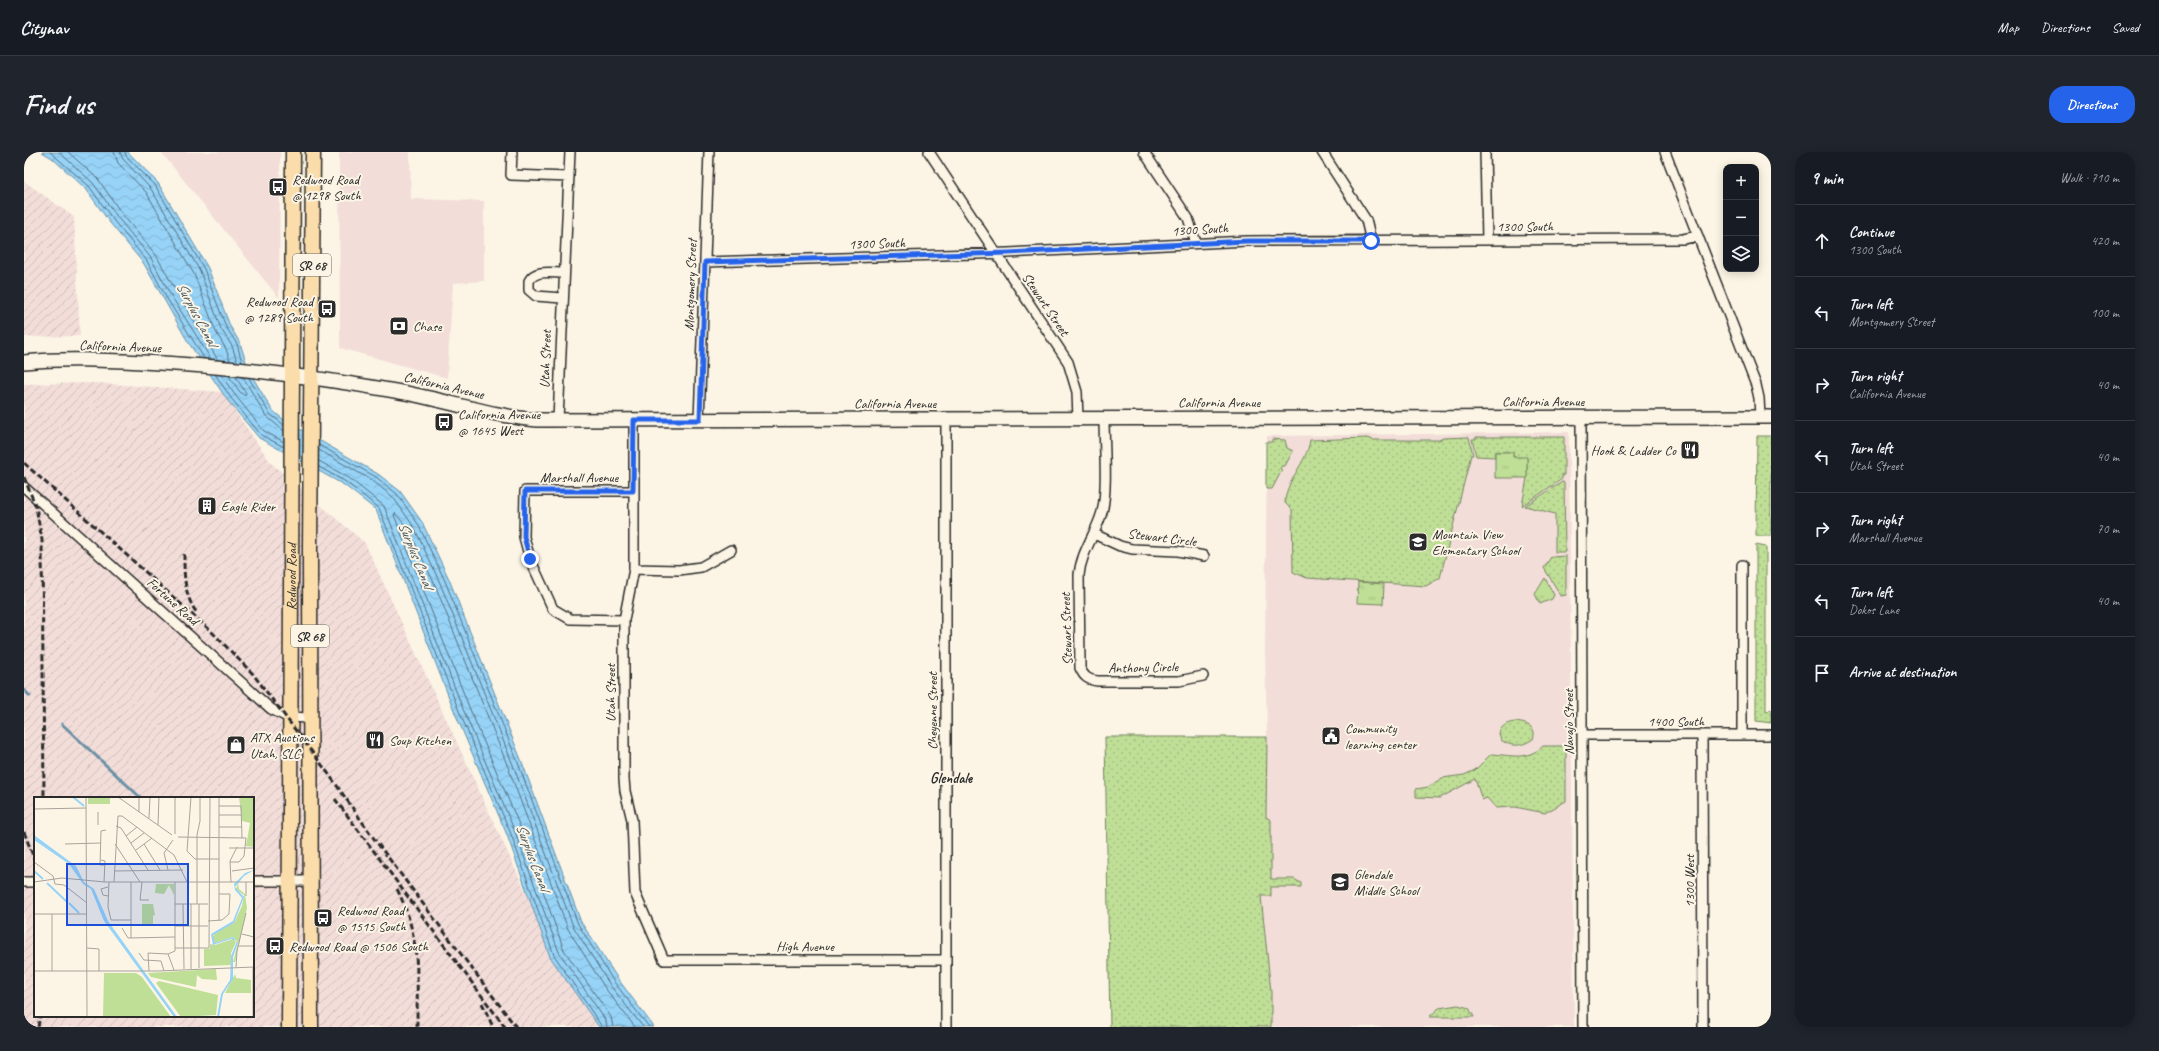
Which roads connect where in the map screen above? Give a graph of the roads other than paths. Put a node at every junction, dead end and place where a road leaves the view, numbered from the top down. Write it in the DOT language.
graph roads {
  1 [pos="293,152"];
  2 [pos="313,152"];
  3 [pos="512,152"];
  4 [pos="570,152"];
  5 [pos="709,152"];
  6 [pos="929,152"];
  7 [pos="1144,152"];
  8 [pos="1322,152"];
  9 [pos="1485,152"];
  10 [pos="1665,152"];
  11 [pos="569,177"];
  12 [pos="1698,236"];
  13 [pos="1487,240"];
  14 [pos="1371,241"];
  15 [pos="1196,243"];
  16 [pos="995,253"];
  17 [pos="705,262"];
  18 [pos="563,273"];
  19 [pos="562,298"];
  20 [pos="24,362"];
  21 [pos="292,374"];
  22 [pos="312,377"];
  23 [pos="1581,417"];
  24 [pos="1765,417"];
  25 [pos="946,419"];
  26 [pos="1078,419"];
  27 [pos="1104,419"];
  28 [pos="558,420"];
  29 [pos="634,420"];
  30 [pos="700,420"];
  31 [pos="24,487"];
  32 [pos="633,491"];
  33 [pos="1094,534"];
  34 [pos="731,550"];
  35 [pos="1204,556"];
  36 [pos="1742,565"];
  37 [pos="634,569"];
  38 [pos="624,620"];
  39 [pos="1084,676"];
  40 [pos="1203,676"];
  41 [pos="291,718"];
  42 [pos="310,718"];
  43 [pos="1582,735"];
  44 [pos="1702,735"];
  45 [pos="1742,735"];
  46 [pos="1771,735"];
  47 [pos="254,881"];
  48 [pos="289,881"];
  49 [pos="310,881"];
  50 [pos="664,960"];
  51 [pos="946,960"];
  52 [pos="289,1027"];
  53 [pos="310,1027"];
  54 [pos="946,1027"];
  55 [pos="1583,1027"];
  56 [pos="1703,1027"];
  1 -- 21 [label="main road, Redwood Road / SR 68"];
  2 -- 22 [label="main road, Redwood Road / SR 68"];
  3 -- 11 [label="street"];
  4 -- 11 [label="street, Utah Street"];
  5 -- 17 [label="street, Montgomery Street"];
  6 -- 16 [label="street, Stewart Street"];
  7 -- 15 [label="street"];
  8 -- 14 [label="street"];
  9 -- 13 [label="street"];
  10 -- 12 [label="street"];
  11 -- 18 [label="street, Utah Street"];
  12 -- 13 [label="street, 1300 South"];
  12 -- 24 [label="street"];
  13 -- 14 [label="street, 1300 South"];
  14 -- 15 [label="street, 1300 South"];
  15 -- 16 [label="street, 1300 South"];
  16 -- 17 [label="street, 1300 South"];
  16 -- 26 [label="street, Stewart Street"];
  17 -- 30 [label="street, Montgomery Street"];
  18 -- 19 [label="street, Utah Street"];
  18 -- 19 [label="street"];
  19 -- 28 [label="street, Utah Street"];
  20 -- 21 [label="main road, California Avenue"];
  21 -- 22 [label="main road, California Avenue"];
  21 -- 41 [label="main road, Redwood Road / SR 68"];
  22 -- 28 [label="main road, California Avenue"];
  22 -- 42 [label="main road, Redwood Road / SR 68"];
  23 -- 24 [label="main road, California Avenue"];
  23 -- 27 [label="main road, California Avenue"];
  23 -- 43 [label="street, Navajo Street"];
  25 -- 26 [label="main road, California Avenue"];
  25 -- 30 [label="main road, California Avenue"];
  25 -- 51 [label="street, Cheyenne Street"];
  26 -- 27 [label="main road, California Avenue"];
  27 -- 33 [label="street, Stewart Street"];
  28 -- 29 [label="main road, California Avenue"];
  29 -- 30 [label="main road, California Avenue"];
  29 -- 32 [label="street, Utah Street"];
  31 -- 41 [label="street, Fortune Road"];
  32 -- 37 [label="street, Utah Street"];
  32 -- 38 [label="street, Marshall Avenue"];
  33 -- 35 [label="street, Stewart Circle"];
  33 -- 39 [label="street, Stewart Street"];
  34 -- 37 [label="street"];
  36 -- 45 [label="street"];
  37 -- 38 [label="street, Utah Street"];
  38 -- 50 [label="street, Utah Street"];
  39 -- 40 [label="street, Anthony Circle"];
  41 -- 42 [label="street, Fortune Road"];
  41 -- 48 [label="main road, Redwood Road / SR 68"];
  42 -- 49 [label="main road, Redwood Road / SR 68"];
  43 -- 44 [label="street, 1400 South"];
  43 -- 55 [label="street, Navajo Street"];
  44 -- 45 [label="street, 1400 South"];
  44 -- 56 [label="street, 1300 West"];
  45 -- 46 [label="street, 1400 South"];
  47 -- 48 [label="street"];
  48 -- 49 [label="street"];
  48 -- 52 [label="main road, Redwood Road / SR 68"];
  49 -- 53 [label="main road, Redwood Road / SR 68"];
  50 -- 51 [label="street, High Avenue"];
  51 -- 54 [label="street, Cheyenne Street"];
}
